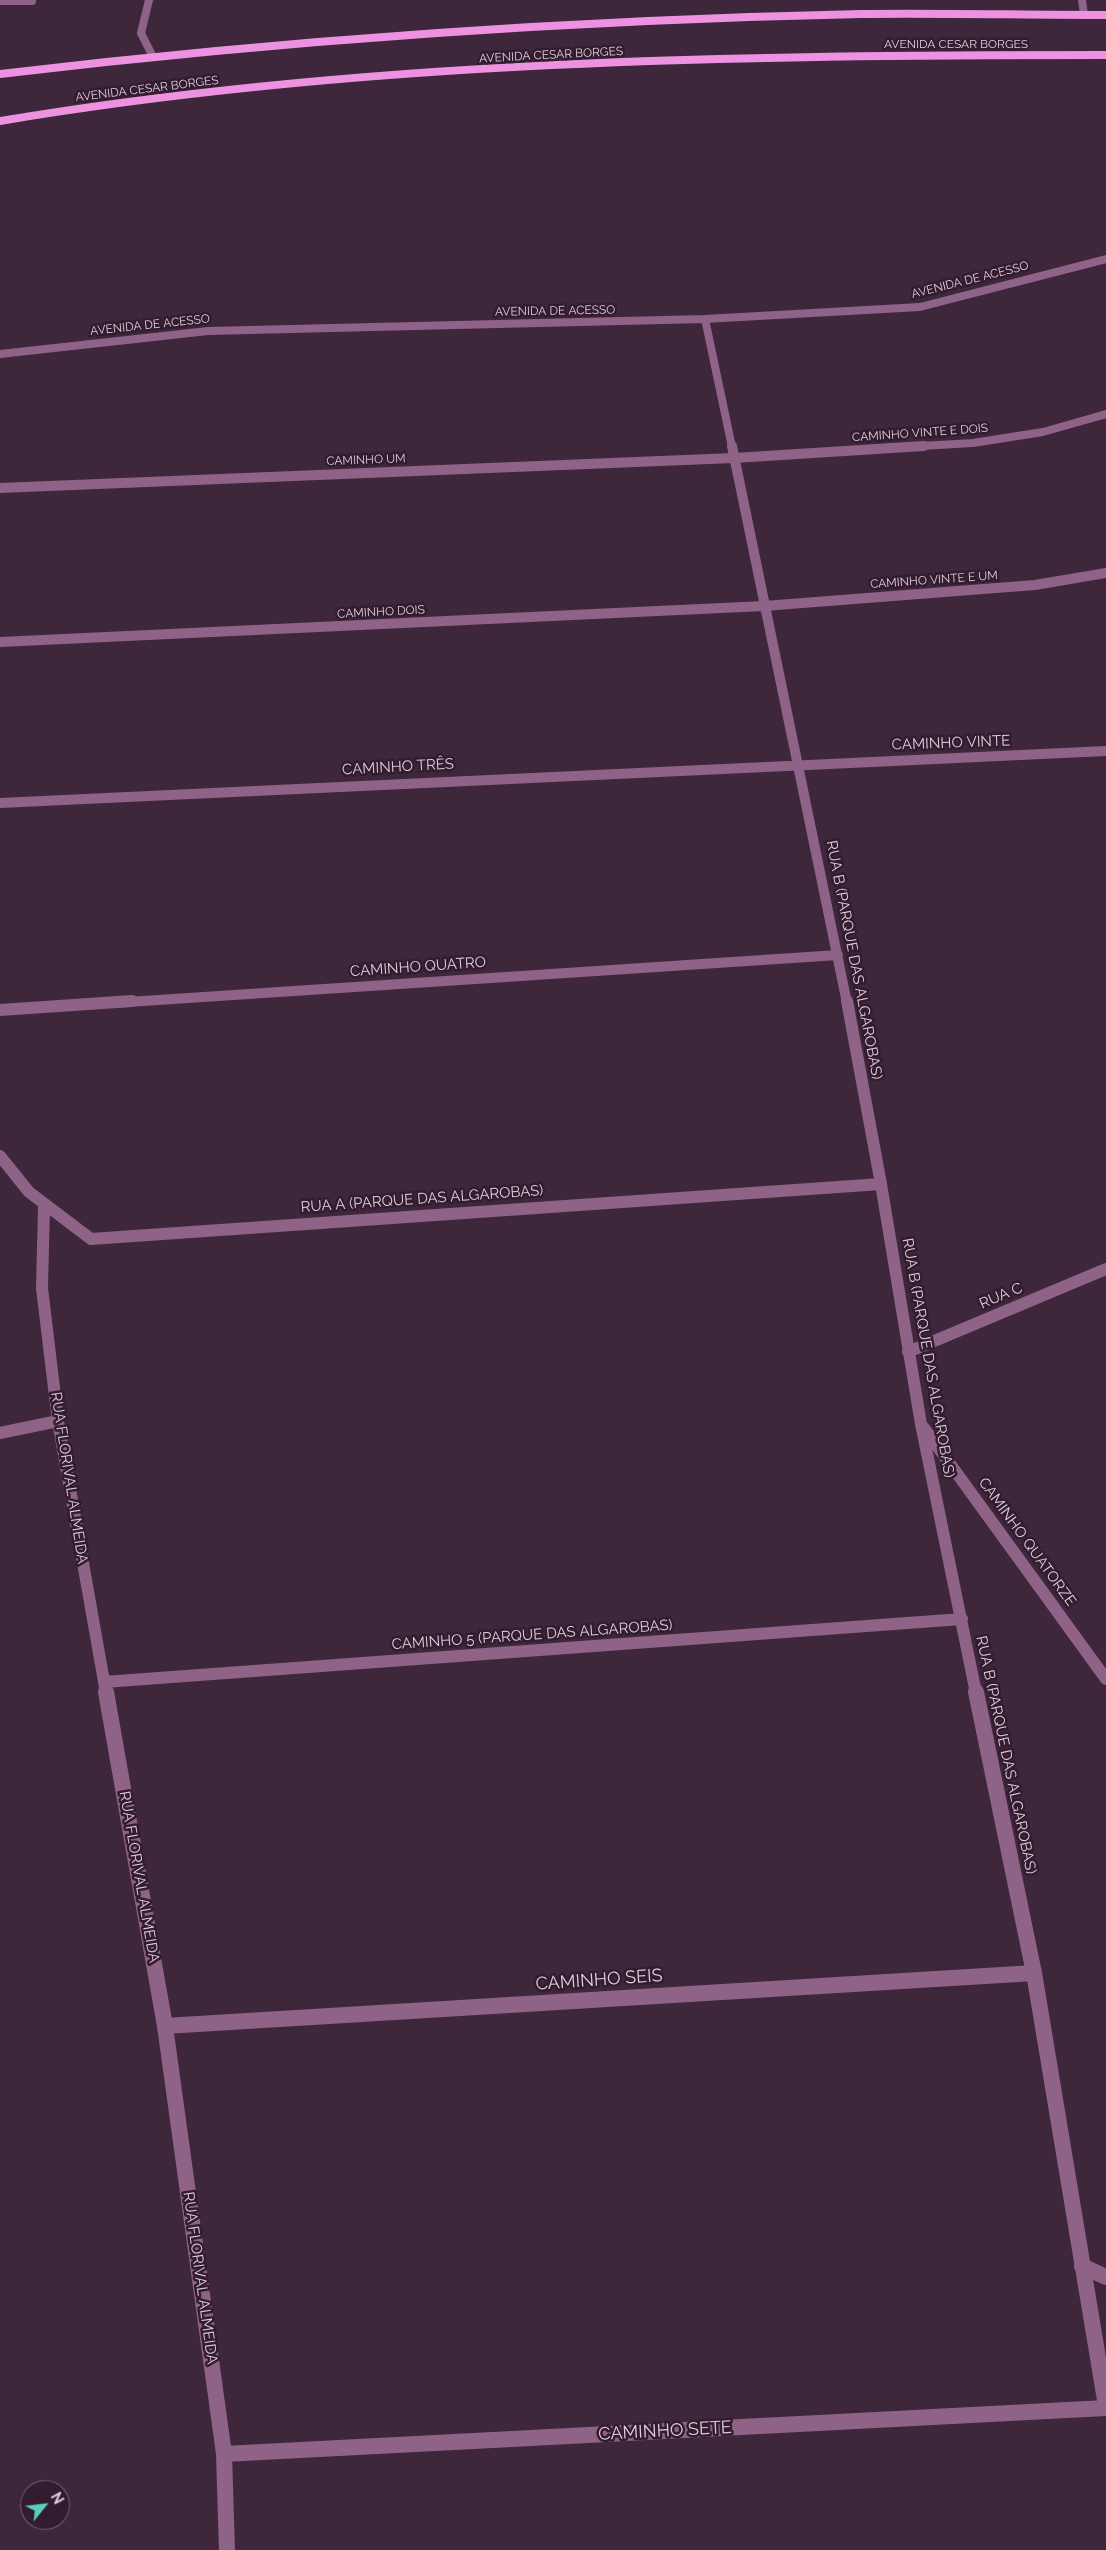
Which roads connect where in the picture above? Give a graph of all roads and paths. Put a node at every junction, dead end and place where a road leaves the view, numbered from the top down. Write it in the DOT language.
graph roads {
  1 [pos="1082,0"];
  2 [pos="0,1"];
  3 [pos="32,1"];
  4 [pos="148,2"];
  5 [pos="1084,15"];
  6 [pos="1106,15"];
  7 [pos="152,55"];
  8 [pos="1106,56"];
  9 [pos="0,74"];
  10 [pos="0,121"];
  11 [pos="1106,259"];
  12 [pos="705,319"];
  13 [pos="0,354"];
  14 [pos="1106,414"];
  15 [pos="734,458"];
  16 [pos="0,488"];
  17 [pos="1106,573"];
  18 [pos="764,606"];
  19 [pos="0,642"];
  20 [pos="1106,751"];
  21 [pos="798,764"];
  22 [pos="0,803"];
  23 [pos="838,954"];
  24 [pos="0,1010"];
  25 [pos="0,1156"];
  26 [pos="881,1184"];
  27 [pos="44,1206"];
  28 [pos="1106,1269"];
  29 [pos="908,1352"];
  30 [pos="58,1421"];
  31 [pos="921,1424"];
  32 [pos="0,1433"];
  33 [pos="962,1620"];
  34 [pos="1106,1679"];
  35 [pos="104,1682"];
  36 [pos="1034,1973"];
  37 [pos="165,2026"];
  38 [pos="1082,2266"];
  39 [pos="1106,2277"];
  40 [pos="1106,2407"];
  41 [pos="224,2454"];
  42 [pos="227,2550"];
  1 -- 5 [label="street"];
  2 -- 3 [label="street"];
  4 -- 7 [label="street"];
  5 -- 6 [label="main road, AVENIDA CESAR BORGES"];
  5 -- 7 [label="main road, AVENIDA CESAR BORGES"];
  7 -- 9 [label="main road, AVENIDA CESAR BORGES"];
  8 -- 10 [label="main road, AVENIDA CESAR BORGES"];
  11 -- 12 [label="street, AVENIDA DE ACESSO"];
  12 -- 13 [label="street, AVENIDA DE ACESSO"];
  12 -- 15 [label="street, RUA B (PARQUE DAS ALGAROBAS)"];
  14 -- 15 [label="street, CAMINHO VINTE E DOIS"];
  15 -- 16 [label="street, CAMINHO UM"];
  15 -- 18 [label="street, RUA B (PARQUE DAS ALGAROBAS)"];
  17 -- 18 [label="street, CAMINHO VINTE E UM"];
  18 -- 19 [label="street, CAMINHO DOIS"];
  18 -- 21 [label="street, RUA B (PARQUE DAS ALGAROBAS)"];
  20 -- 21 [label="street, CAMINHO VINTE"];
  21 -- 22 [label="street, CAMINHO TRÊS"];
  21 -- 23 [label="street, RUA B (PARQUE DAS ALGAROBAS)"];
  23 -- 24 [label="street, CAMINHO QUATRO"];
  23 -- 26 [label="street, RUA B (PARQUE DAS ALGAROBAS)"];
  25 -- 27 [label="street, RUA A (PARQUE DAS ALGAROBAS)"];
  26 -- 27 [label="street, RUA A (PARQUE DAS ALGAROBAS)"];
  26 -- 29 [label="street, RUA B (PARQUE DAS ALGAROBAS)"];
  27 -- 30 [label="street, RUA FLORIVAL ALMEIDA"];
  28 -- 29 [label="street, RUA C"];
  29 -- 31 [label="street, RUA B (PARQUE DAS ALGAROBAS)"];
  30 -- 32 [label="street"];
  30 -- 35 [label="street, RUA FLORIVAL ALMEIDA"];
  31 -- 33 [label="street, RUA B (PARQUE DAS ALGAROBAS)"];
  31 -- 34 [label="street, CAMINHO QUATORZE"];
  33 -- 35 [label="street, CAMINHO 5 (PARQUE DAS ALGAROBAS)"];
  33 -- 36 [label="street, RUA B (PARQUE DAS ALGAROBAS)"];
  35 -- 37 [label="street, RUA FLORIVAL ALMEIDA"];
  36 -- 37 [label="street, CAMINHO SEIS"];
  36 -- 38 [label="street, RUA B (PARQUE DAS ALGAROBAS)"];
  37 -- 41 [label="street, RUA FLORIVAL ALMEIDA"];
  38 -- 39 [label="street"];
  38 -- 40 [label="street, RUA B (PARQUE DAS ALGAROBAS)"];
  40 -- 41 [label="street, CAMINHO SETE"];
  41 -- 42 [label="street, RUA FLORIVAL ALMEIDA"];
}
